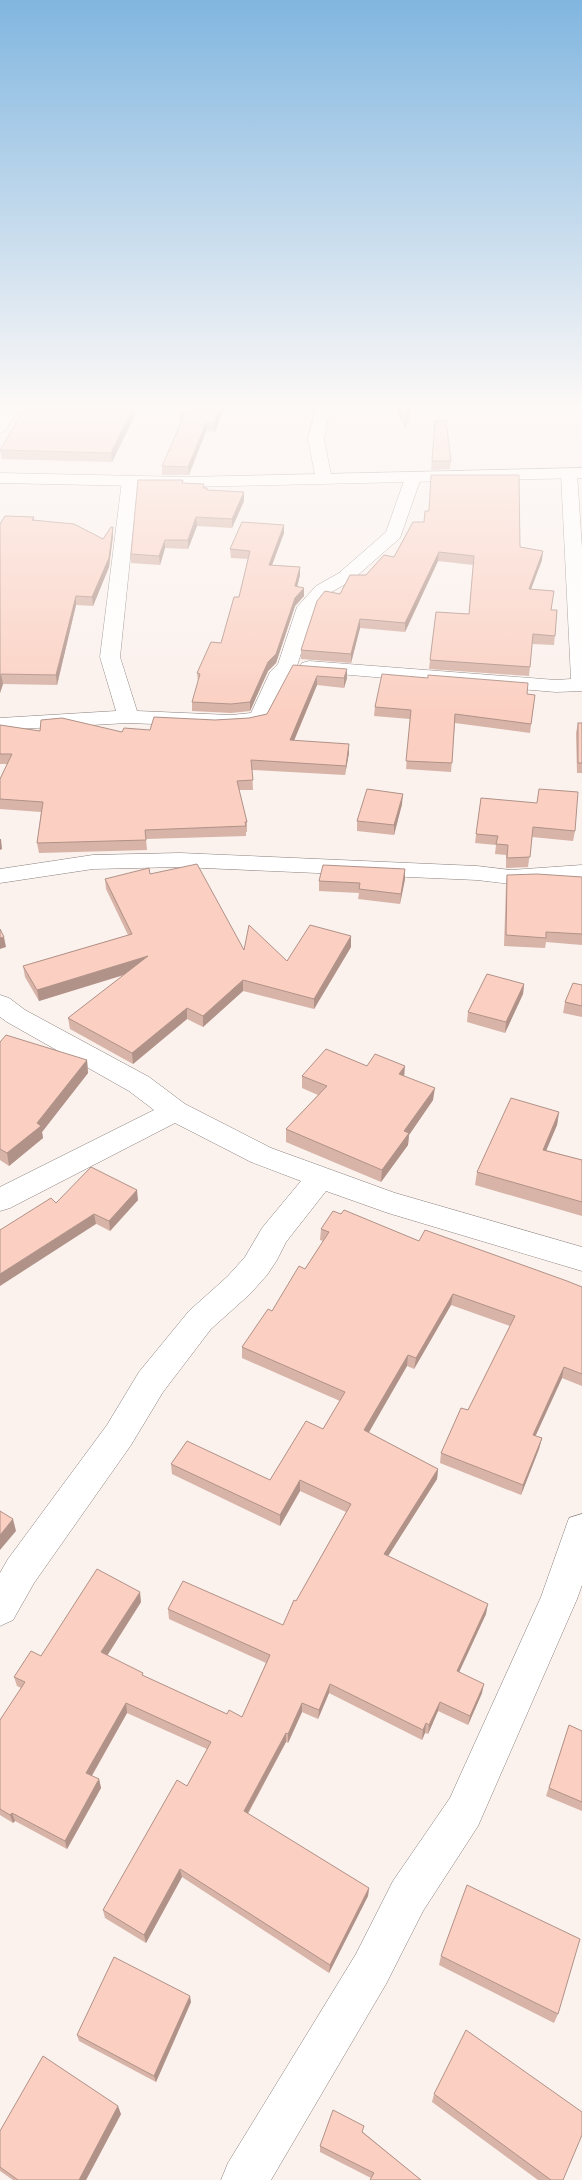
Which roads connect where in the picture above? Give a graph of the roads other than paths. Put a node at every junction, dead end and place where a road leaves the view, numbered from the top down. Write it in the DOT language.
graph roads {
  1 [pos="127,510"];
  2 [pos="402,510"];
  3 [pos="577,510"];
  4 [pos="287,666"];
  5 [pos="581,685"];
  6 [pos="128,717"];
  7 [pos="0,724"];
  8 [pos="582,872"];
  9 [pos="0,876"];
  10 [pos="0,1004"];
  11 [pos="175,1111"];
  12 [pos="320,1178"];
  13 [pos="0,1200"];
  14 [pos="582,1259"];
  15 [pos="582,1530"];
  16 [pos="0,1608"];
  17 [pos="246,2180"];
  1 -- 6 [label="street"];
  2 -- 4 [label="street"];
  3 -- 5 [label="street"];
  4 -- 5 [label="street"];
  4 -- 6 [label="street"];
  6 -- 7 [label="street"];
  8 -- 9 [label="street"];
  10 -- 11 [label="street"];
  11 -- 12 [label="street"];
  11 -- 13 [label="street"];
  12 -- 14 [label="street"];
  12 -- 16 [label="street"];
  15 -- 17 [label="street"];
}
